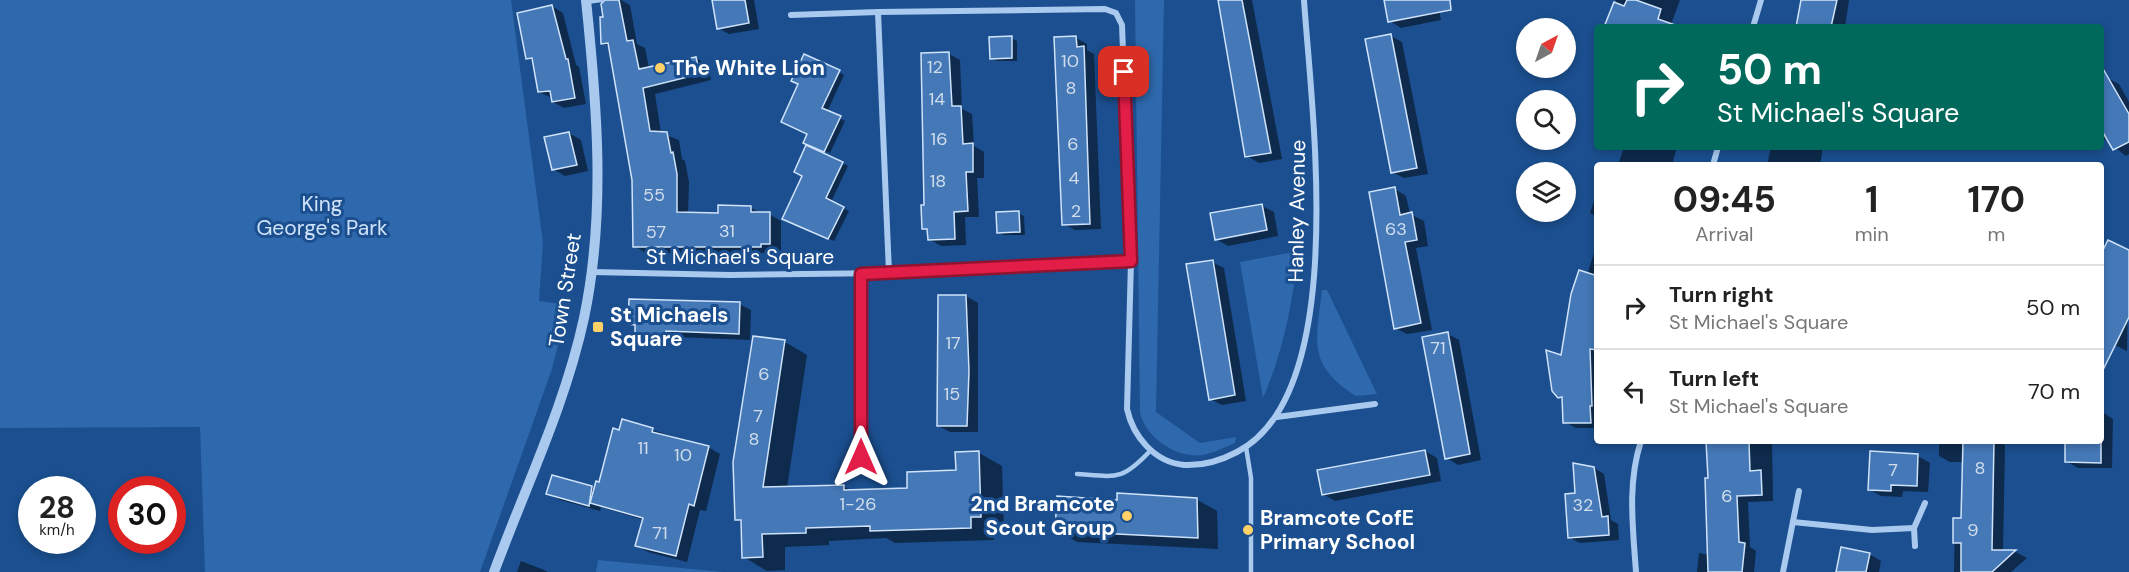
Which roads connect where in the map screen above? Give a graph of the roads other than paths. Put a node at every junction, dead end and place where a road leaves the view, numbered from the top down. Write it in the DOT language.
graph roads {
  1 [pos="601,0"];
  2 [pos="1304,0"];
  3 [pos="1761,0"];
  4 [pos="586,1"];
  5 [pos="878,12"];
  6 [pos="791,15"];
  7 [pos="1754,24"];
  8 [pos="1131,261"];
  9 [pos="592,272"];
  10 [pos="889,273"];
  11 [pos="861,274"];
  12 [pos="1375,404"];
  13 [pos="1277,417"];
  14 [pos="1640,444"];
  15 [pos="1246,447"];
  16 [pos="1151,450"];
  17 [pos="861,457"];
  18 [pos="1077,474"];
  19 [pos="1799,491"];
  20 [pos="1925,503"];
  21 [pos="1793,522"];
  22 [pos="1914,528"];
  23 [pos="1915,546"];
  24 [pos="494,572"];
  25 [pos="1251,572"];
  26 [pos="1636,572"];
  27 [pos="1783,572"];
  1 -- 4 [label="lane"];
  2 -- 13 [label="street, Hanley Avenue"];
  3 -- 7 [label="street"];
  4 -- 9 [label="street, Town Street"];
  5 -- 6 [label="street"];
  5 -- 8 [label="street"];
  5 -- 10 [label="street"];
  8 -- 10 [label="street, St Michael's Square"];
  8 -- 16 [label="street, Hanley Avenue"];
  9 -- 11 [label="street, St Michael's Square"];
  9 -- 24 [label="street, Town Street"];
  10 -- 11 [label="street, St Michael's Square"];
  11 -- 17 [label="street"];
  12 -- 13 [label="street"];
  13 -- 15 [label="street, Hanley Avenue"];
  14 -- 26 [label="street"];
  15 -- 16 [label="street, Hanley Avenue"];
  15 -- 25 [label="lane"];
  16 -- 18 [label="lane"];
  19 -- 21 [label="street"];
  20 -- 22 [label="street"];
  21 -- 22 [label="street"];
  21 -- 27 [label="street"];
  22 -- 23 [label="street"];
}
